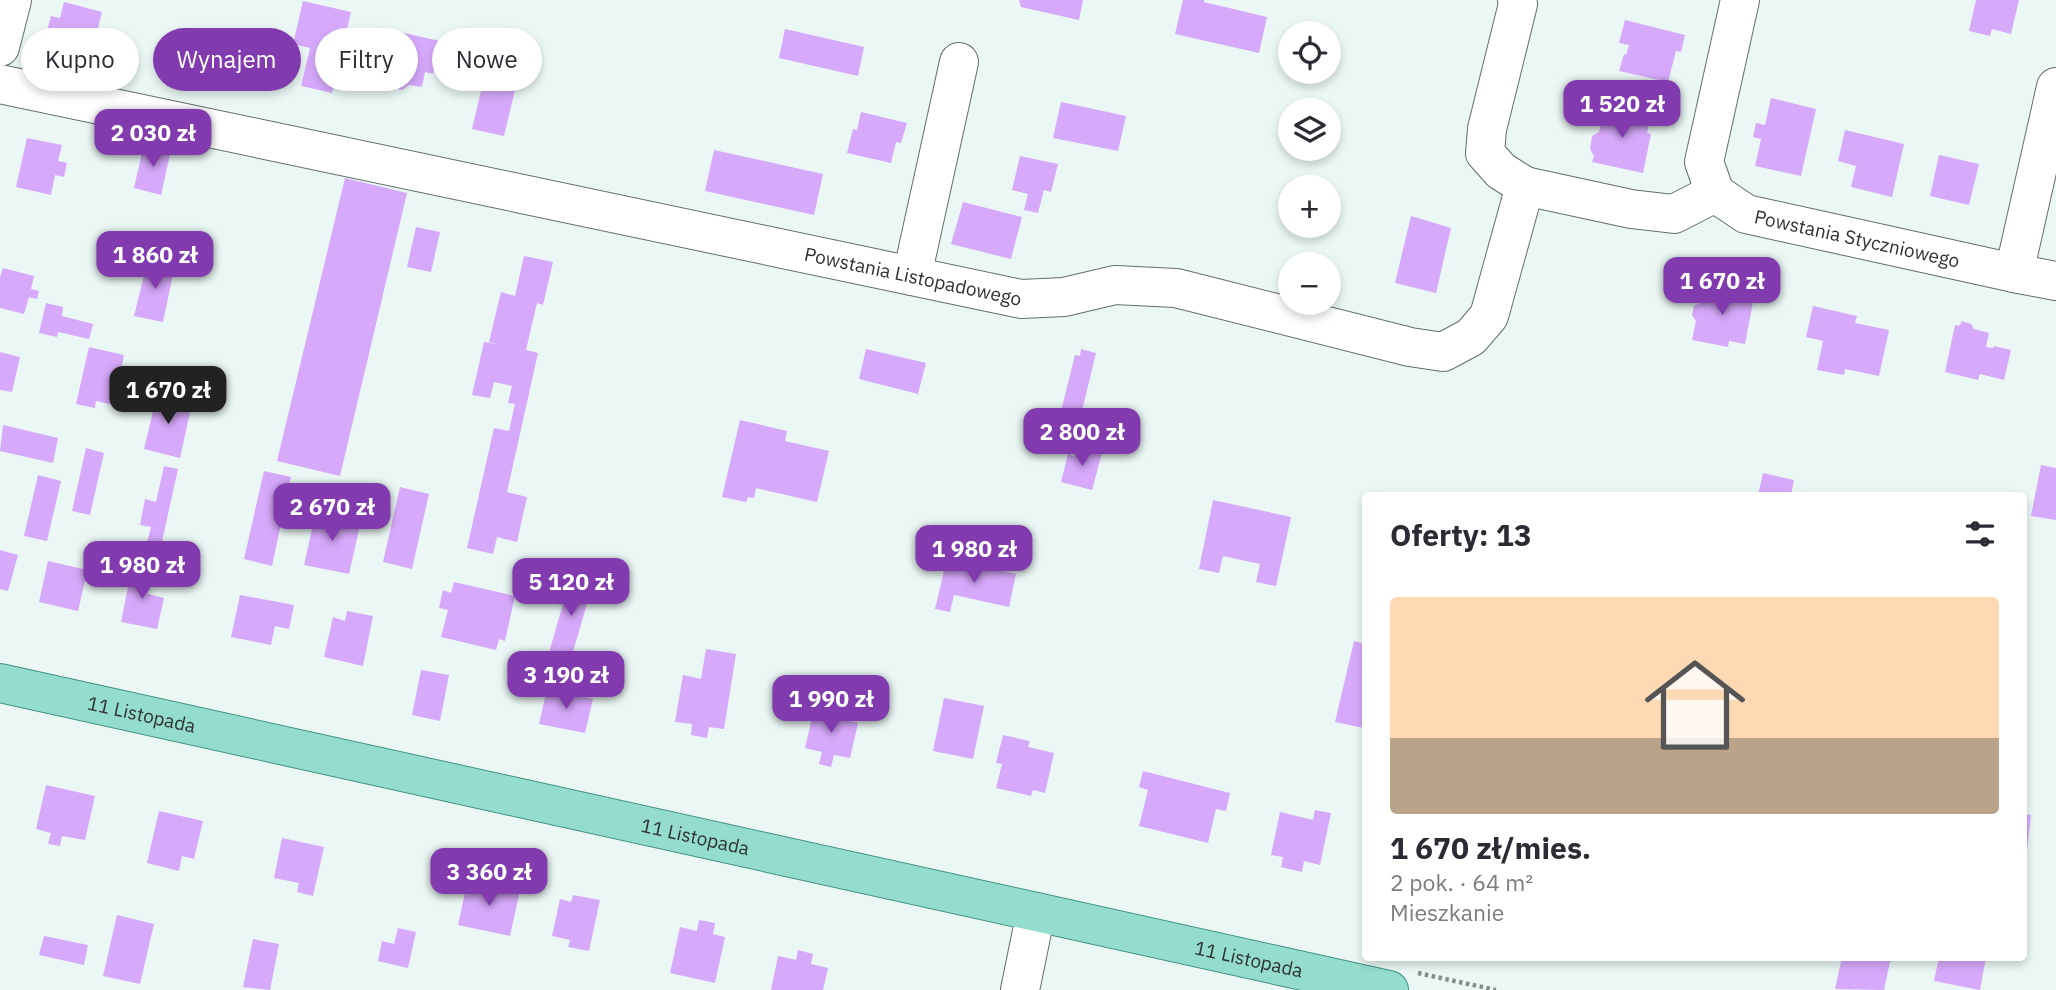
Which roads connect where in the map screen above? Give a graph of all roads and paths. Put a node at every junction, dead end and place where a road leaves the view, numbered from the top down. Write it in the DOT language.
graph roads {
  1 [pos="12,0"];
  2 [pos="1517,0"];
  3 [pos="1740,0"];
  4 [pos="0,47"];
  5 [pos="959,62"];
  6 [pos="0,85"];
  7 [pos="2056,87"];
  8 [pos="1525,186"];
  9 [pos="1715,193"];
  10 [pos="2014,273"];
  11 [pos="912,276"];
  12 [pos="2056,281"];
  13 [pos="0,683"];
  14 [pos="1036,912"];
  15 [pos="1020,990"];
  16 [pos="1389,990"];
  1 -- 4 [label="street"];
  2 -- 8 [label="street"];
  3 -- 9 [label="street"];
  5 -- 11 [label="street"];
  6 -- 11 [label="street, Powstania Listopadowego"];
  7 -- 10 [label="street"];
  8 -- 9 [label="street"];
  8 -- 11 [label="street, Powstania Listopadowego"];
  9 -- 10 [label="street, Powstania Styczniowego"];
  10 -- 12 [label="street, Powstania Styczniowego"];
  13 -- 14 [label="main road, 11 Listopada"];
  14 -- 15 [label="street"];
  14 -- 16 [label="main road, 11 Listopada"];
}
